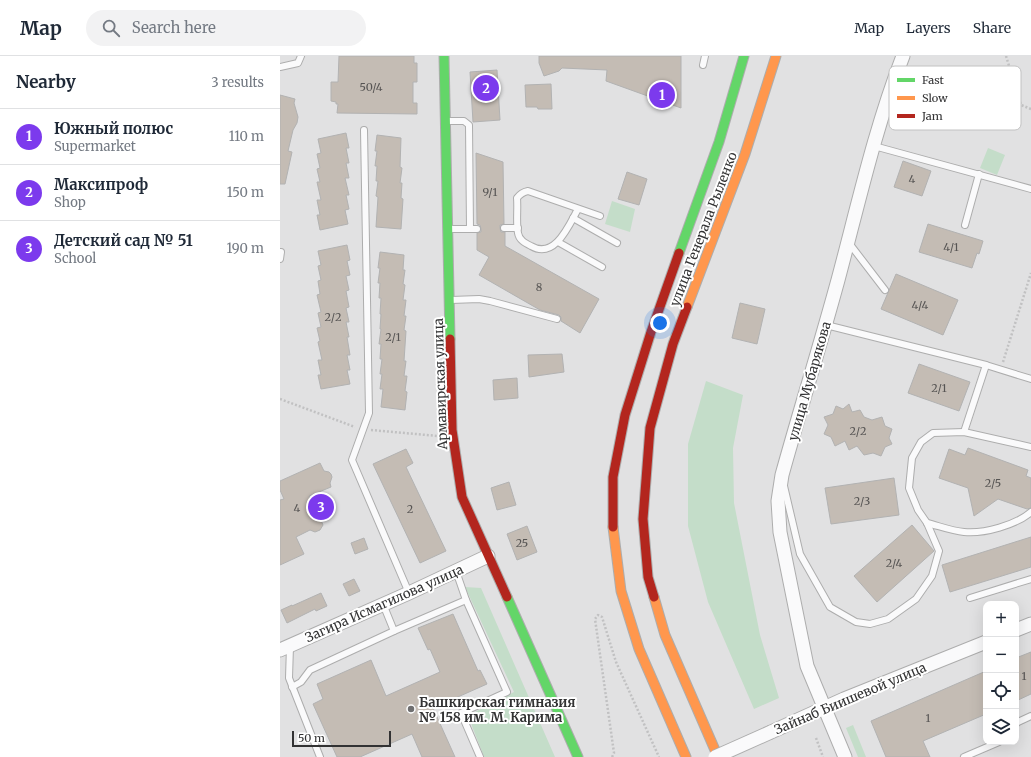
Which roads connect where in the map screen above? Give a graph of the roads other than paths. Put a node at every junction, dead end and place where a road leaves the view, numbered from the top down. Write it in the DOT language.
graph roads {
  1 [pos="301,56"];
  2 [pos="444,56"];
  3 [pos="705,56"];
  4 [pos="744,56"];
  5 [pos="776,56"];
  6 [pos="903,56"];
  7 [pos="703,65"];
  8 [pos="899,66"];
  9 [pos="280,67"];
  10 [pos="889,94"];
  11 [pos="446,121"];
  12 [pos="364,130"];
  13 [pos="874,146"];
  14 [pos="979,174"];
  15 [pos="1031,189"];
  16 [pos="578,208"];
  17 [pos="600,216"];
  18 [pos="573,218"];
  19 [pos="965,225"];
  20 [pos="504,228"];
  21 [pos="518,228"];
  22 [pos="448,229"];
  23 [pos="470,229"];
  24 [pos="477,229"];
  25 [pos="558,242"];
  26 [pos="848,242"];
  27 [pos="617,243"];
  28 [pos="280,252"];
  29 [pos="280,259"];
  30 [pos="602,267"];
  31 [pos="885,290"];
  32 [pos="449,300"];
  33 [pos="557,319"];
  34 [pos="826,325"];
  35 [pos="986,365"];
  36 [pos="1031,379"];
  37 [pos="964,432"];
  38 [pos="1030,446"];
  39 [pos="782,475"];
  40 [pos="1031,512"];
  41 [pos="927,523"];
  42 [pos="488,556"];
  43 [pos="456,571"];
  44 [pos="1031,579"];
  45 [pos="409,593"];
  46 [pos="970,598"];
  47 [pos="466,600"];
  48 [pos="383,604"];
  49 [pos="1031,624"];
  50 [pos="1019,629"];
  51 [pos="394,631"];
  52 [pos="983,643"];
  53 [pos="285,648"];
  54 [pos="292,687"];
  55 [pos="825,708"];
  56 [pos="1031,716"];
  57 [pos="1019,722"];
  58 [pos="992,745"];
  59 [pos="320,757"];
  60 [pos="480,757"];
  61 [pos="578,757"];
  62 [pos="686,757"];
  63 [pos="715,757"];
  64 [pos="718,757"];
  65 [pos="845,757"];
  66 [pos="964,757"];
  1 -- 9 [label="lane"];
  2 -- 11 [label="main road, Армавирская улица"];
  3 -- 7 [label="lane"];
  4 -- 62 [label="main road, улица Генерала Рыленко"];
  5 -- 64 [label="main road, улица Генерала Рыленко"];
  6 -- 8 [label="street, улица Мубарякова"];
  10 -- 13 [label="street, улица Мубарякова"];
  11 -- 22 [label="main road, Армавирская улица"];
  11 -- 23 [label="lane"];
  12 -- 45 [label="lane"];
  13 -- 14 [label="lane"];
  13 -- 26 [label="street, улица Мубарякова"];
  14 -- 15 [label="lane"];
  14 -- 19 [label="lane"];
  16 -- 17 [label="lane"];
  16 -- 18 [label="lane"];
  16 -- 21 [label="lane"];
  18 -- 25 [label="lane"];
  18 -- 27 [label="lane"];
  20 -- 21 [label="lane"];
  21 -- 25 [label="lane"];
  22 -- 23 [label="lane"];
  22 -- 32 [label="main road, Армавирская улица"];
  23 -- 24 [label="lane"];
  25 -- 30 [label="lane"];
  26 -- 31 [label="lane"];
  26 -- 34 [label="street, улица Мубарякова"];
  28 -- 29 [label="lane"];
  32 -- 33 [label="lane"];
  32 -- 42 [label="main road, Армавирская улица"];
  34 -- 35 [label="lane"];
  34 -- 39 [label="street, улица Мубарякова"];
  35 -- 36 [label="lane"];
  35 -- 37 [label="lane"];
  37 -- 38 [label="lane"];
  37 -- 41 [label="lane"];
  39 -- 41 [label="lane"];
  39 -- 55 [label="street, улица Мубарякова"];
  40 -- 41 [label="lane"];
  42 -- 43 [label="street, Загира Исмагилова улица"];
  42 -- 61 [label="main road, Армавирская улица"];
  43 -- 45 [label="street, Загира Исмагилова улица"];
  43 -- 47 [label="lane"];
  44 -- 46 [label="lane"];
  45 -- 48 [label="street, Загира Исмагилова улица"];
  47 -- 51 [label="lane"];
  47 -- 60 [label="lane"];
  48 -- 51 [label="lane"];
  48 -- 53 [label="street, Загира Исмагилова улица"];
  49 -- 50 [label="street"];
  51 -- 54 [label="lane"];
  52 -- 55 [label="street, Зайнаб Биишевой улица"];
  53 -- 54 [label="lane"];
  54 -- 59 [label="lane"];
  55 -- 63 [label="street, Зайнаб Биишевой улица, bridge"];
  55 -- 65 [label="street, улица Мубарякова"];
  56 -- 57 [label="lane"];
  58 -- 66 [label="lane"];
}
